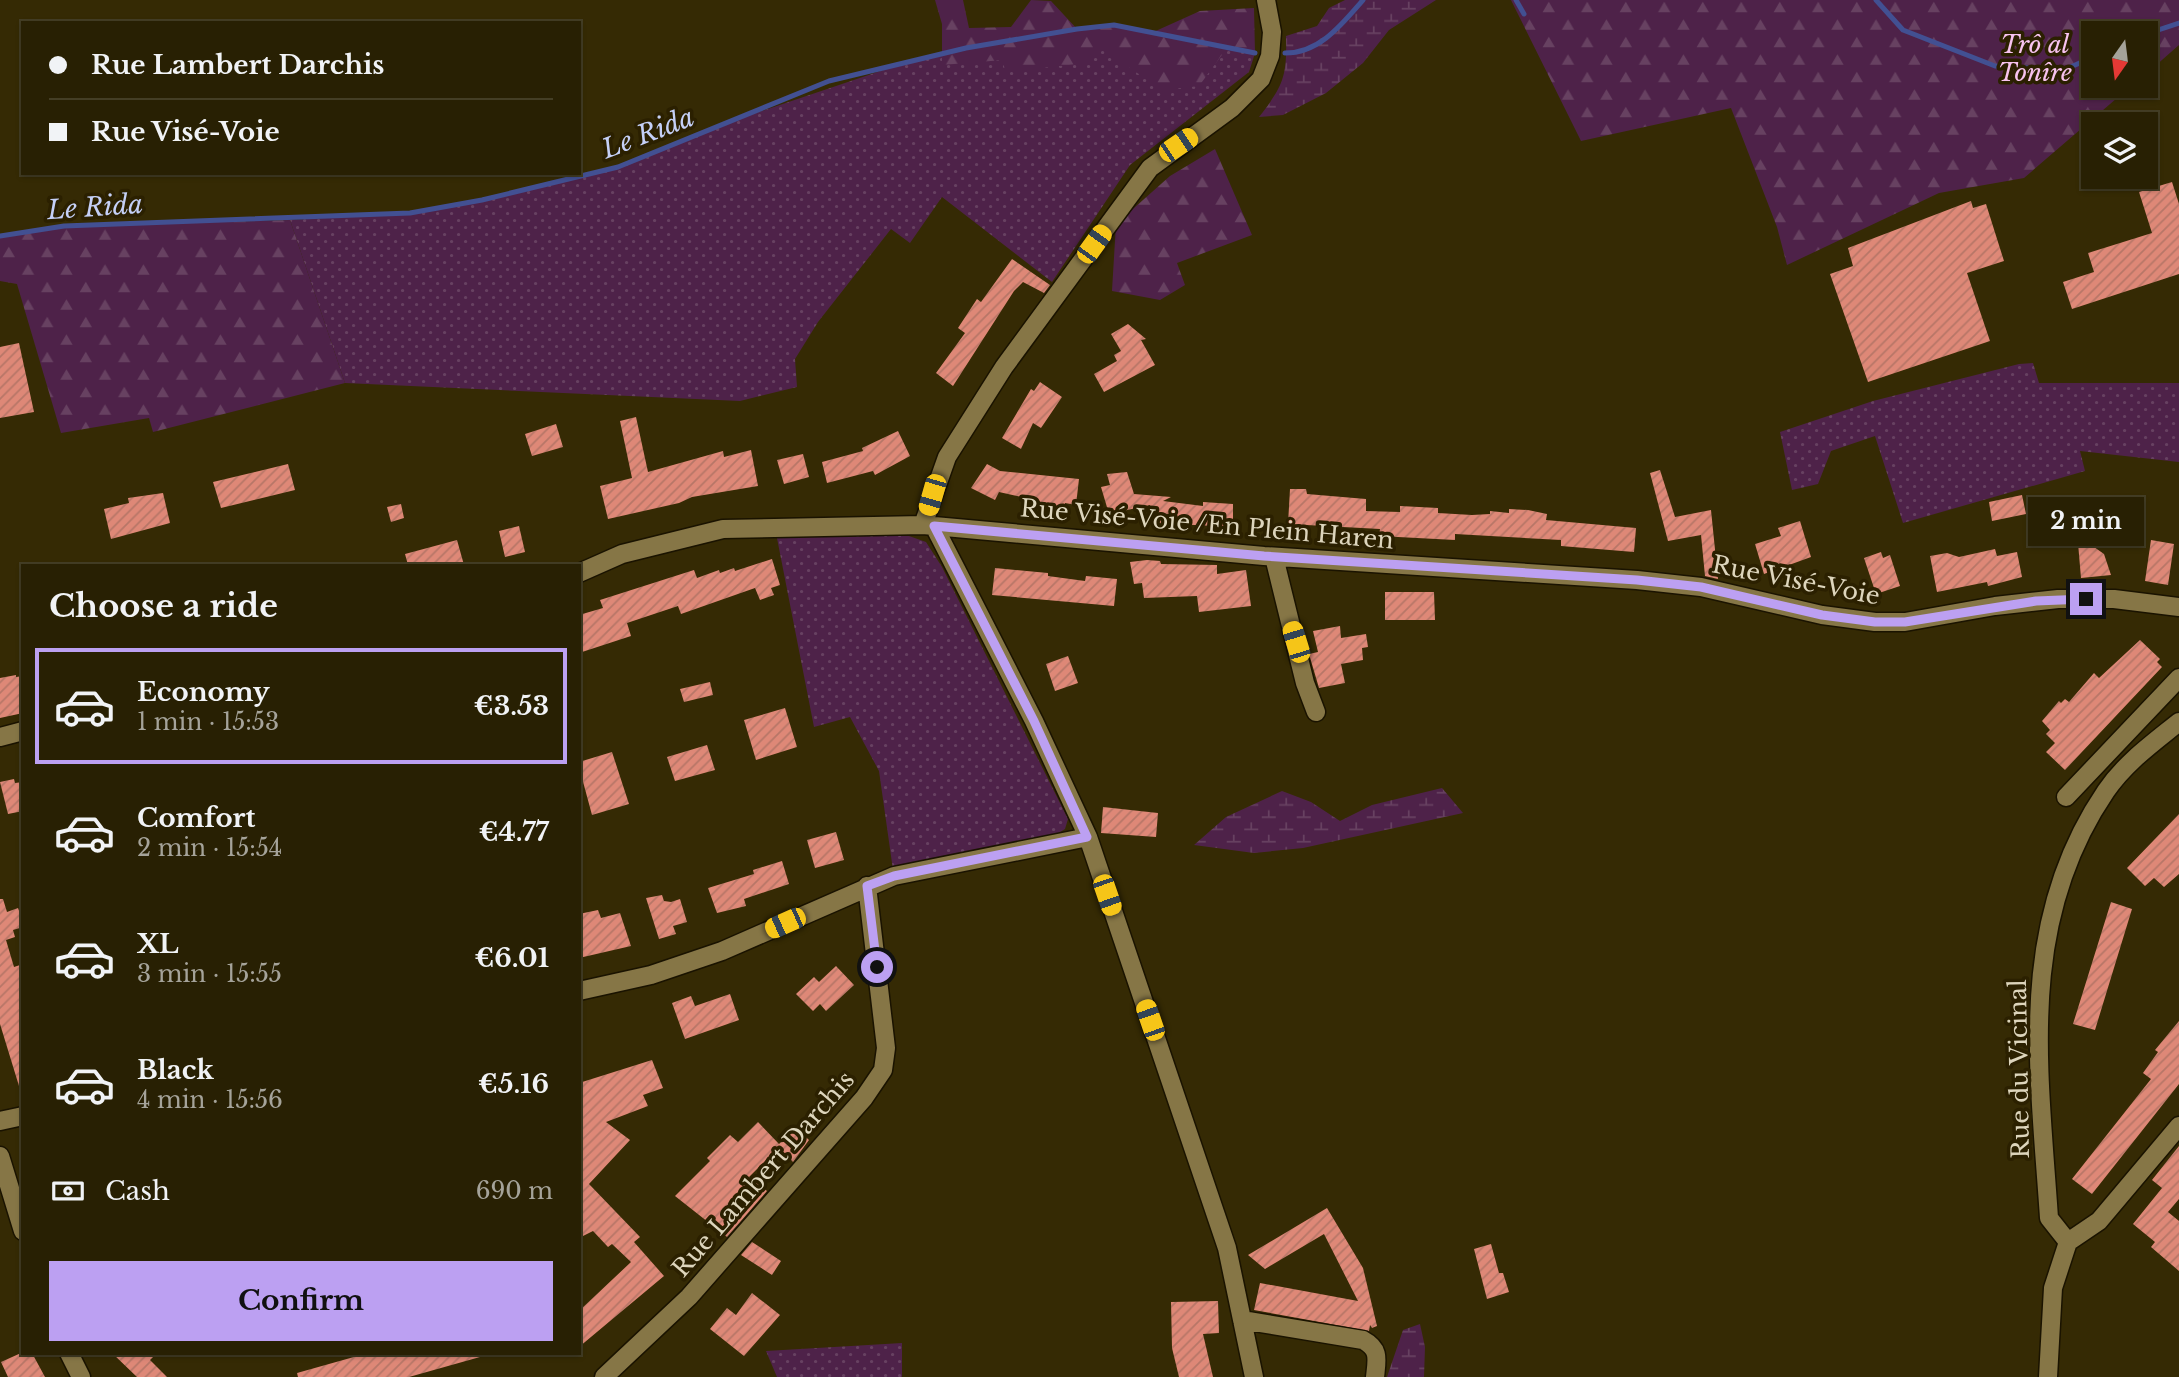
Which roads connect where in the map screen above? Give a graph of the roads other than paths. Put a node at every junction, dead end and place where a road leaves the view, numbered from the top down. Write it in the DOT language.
graph roads {
  1 [pos="1266,0"];
  2 [pos="929,526"];
  3 [pos="1274,557"];
  4 [pos="1486,570"];
  5 [pos="581,572"];
  6 [pos="2179,607"];
  7 [pos="2179,678"];
  8 [pos="1316,712"];
  9 [pos="2179,722"];
  10 [pos="21,732"];
  11 [pos="0,737"];
  12 [pos="2066,797"];
  13 [pos="1087,837"];
  14 [pos="867,886"];
  15 [pos="581,991"];
  16 [pos="21,1116"];
  17 [pos="0,1121"];
  18 [pos="2179,1126"];
  19 [pos="0,1156"];
  20 [pos="21,1224"];
  21 [pos="2068,1242"];
  22 [pos="1242,1320"];
  23 [pos="70,1355"];
  24 [pos="2048,1372"];
  25 [pos="81,1377"];
  26 [pos="604,1377"];
  27 [pos="1254,1377"];
  28 [pos="1375,1377"];
  1 -- 2 [label="street"];
  2 -- 3 [label="street, Rue Visé-Voie /En Plein Haren"];
  2 -- 5 [label="street, Rue Visé-Voie /En Plein Haren"];
  2 -- 13 [label="street"];
  3 -- 4 [label="street, Rue Visé-Voie /En Plein Haren"];
  3 -- 8 [label="street"];
  4 -- 6 [label="street, Rue Visé-Voie"];
  7 -- 12 [label="street"];
  9 -- 21 [label="street, Rue du Vicinal"];
  10 -- 11 [label="street"];
  13 -- 14 [label="street"];
  13 -- 22 [label="street"];
  14 -- 15 [label="street"];
  14 -- 26 [label="street, Rue Lambert Darchis"];
  16 -- 17 [label="street"];
  18 -- 21 [label="street"];
  19 -- 20 [label="street"];
  21 -- 24 [label="street"];
  22 -- 27 [label="street"];
  22 -- 28 [label="street"];
  23 -- 25 [label="street"];
}
